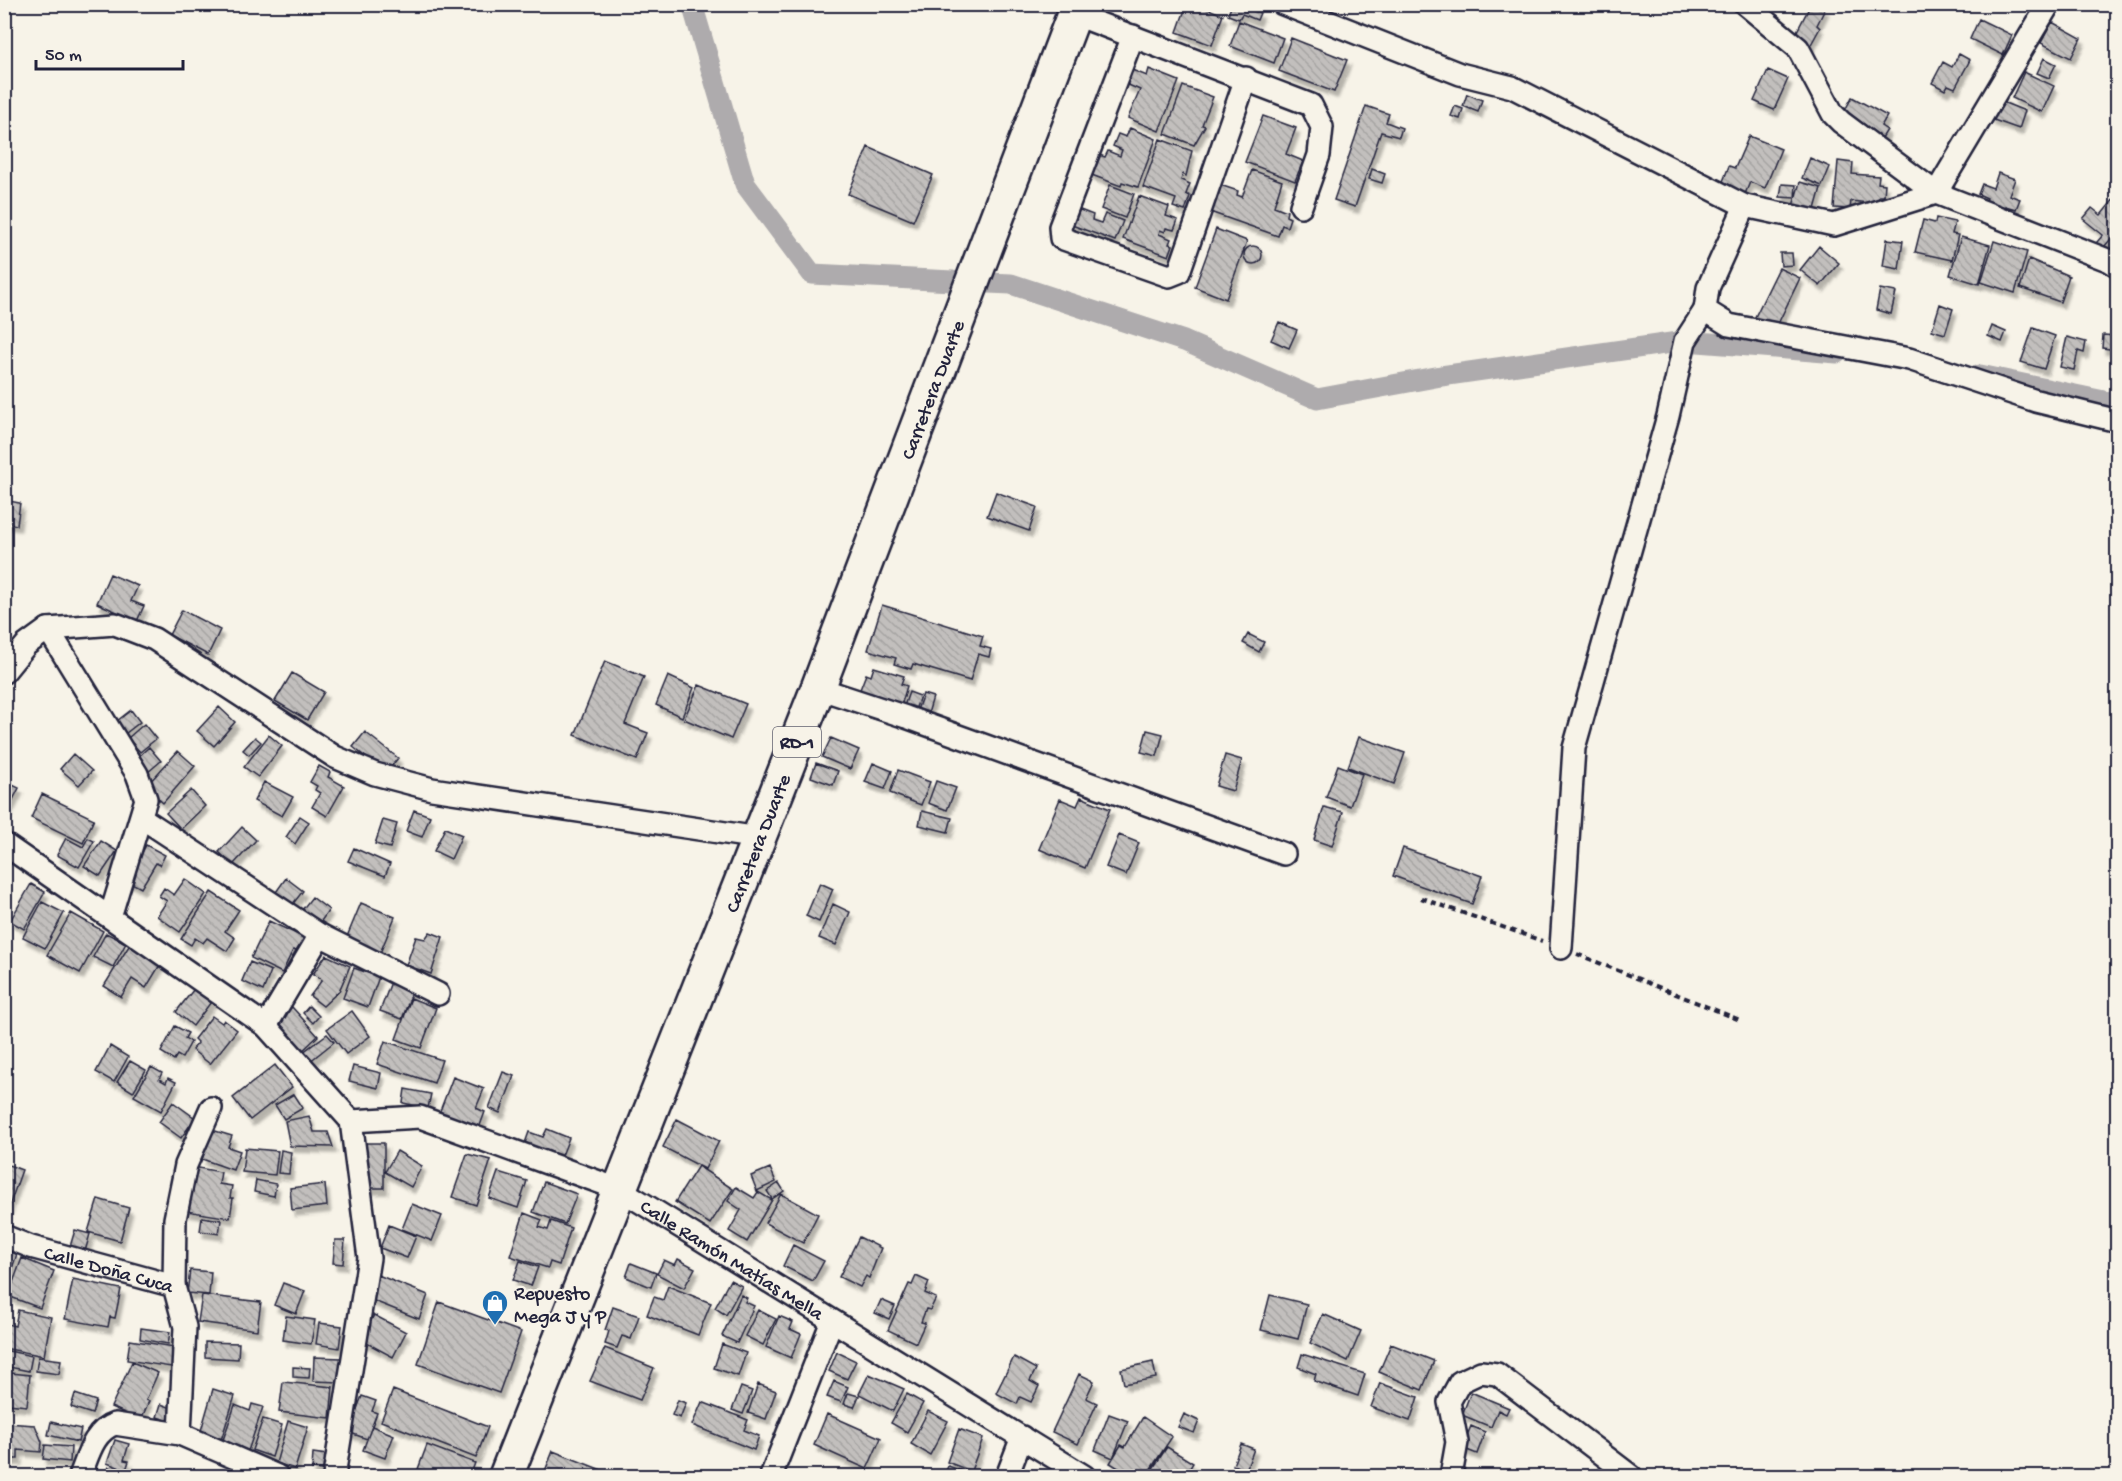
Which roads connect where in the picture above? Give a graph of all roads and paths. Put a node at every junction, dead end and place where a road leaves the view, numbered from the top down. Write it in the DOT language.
graph roads {
  1 [pos="1283,4"];
  2 [pos="1745,4"];
  3 [pos="2049,4"];
  4 [pos="1076,9"];
  5 [pos="1133,36"];
  6 [pos="1246,78"];
  7 [pos="1936,193"];
  8 [pos="1301,206"];
  9 [pos="1745,206"];
  10 [pos="2118,266"];
  11 [pos="1705,310"];
  12 [pos="2118,421"];
  13 [pos="48,629"];
  14 [pos="4,672"];
  15 [pos="818,688"];
  16 [pos="142,818"];
  17 [pos="759,838"];
  18 [pos="4,844"];
  19 [pos="1284,854"];
  20 [pos="1421,898"];
  21 [pos="110,917"];
  22 [pos="320,935"];
  23 [pos="1561,948"];
  24 [pos="438,994"];
  25 [pos="1740,1020"];
  26 [pos="266,1026"];
  27 [pos="211,1108"];
  28 [pos="351,1121"];
  29 [pos="621,1190"];
  30 [pos="4,1236"];
  31 [pos="174,1286"];
  32 [pos="832,1322"];
  33 [pos="180,1434"];
  34 [pos="1022,1437"];
  35 [pos="80,1476"];
  36 [pos="277,1476"];
  37 [pos="334,1476"];
  38 [pos="506,1476"];
  39 [pos="771,1476"];
  40 [pos="1007,1476"];
  41 [pos="1084,1476"];
  42 [pos="1451,1476"];
  43 [pos="1631,1476"];
  1 -- 9 [label="street"];
  2 -- 7 [label="street"];
  3 -- 7 [label="street"];
  4 -- 5 [label="street"];
  4 -- 15 [label="main road, Carretera Duarte / RD-1"];
  5 -- 6 [label="street"];
  5 -- 6 [label="street"];
  6 -- 8 [label="street"];
  7 -- 9 [label="street"];
  7 -- 10 [label="street"];
  9 -- 11 [label="street"];
  11 -- 12 [label="street"];
  11 -- 23 [label="street"];
  13 -- 14 [label="street"];
  13 -- 16 [label="street"];
  13 -- 17 [label="street"];
  15 -- 17 [label="main road, Carretera Duarte / RD-1"];
  15 -- 19 [label="street"];
  16 -- 21 [label="street"];
  16 -- 22 [label="street"];
  17 -- 29 [label="main road, Carretera Duarte / RD-1"];
  18 -- 21 [label="street"];
  20 -- 23 [label="path"];
  21 -- 26 [label="street"];
  22 -- 24 [label="street"];
  22 -- 26 [label="street"];
  23 -- 25 [label="path"];
  26 -- 28 [label="street"];
  27 -- 31 [label="street"];
  28 -- 29 [label="street, Calle Ramón Matías Mella"];
  28 -- 37 [label="street"];
  29 -- 32 [label="street, Calle Ramón Matías Mella"];
  29 -- 38 [label="main road, Carretera Duarte / RD-1"];
  30 -- 31 [label="street, Calle Doña Cuca"];
  31 -- 33 [label="street, Calle Doña Cuca"];
  32 -- 34 [label="street, Calle Ramón Matías Mella"];
  32 -- 39 [label="street"];
  33 -- 35 [label="street"];
  33 -- 36 [label="street"];
  34 -- 40 [label="street"];
  34 -- 41 [label="street, Calle Ramón Matías Mella"];
  42 -- 43 [label="street"];
}
